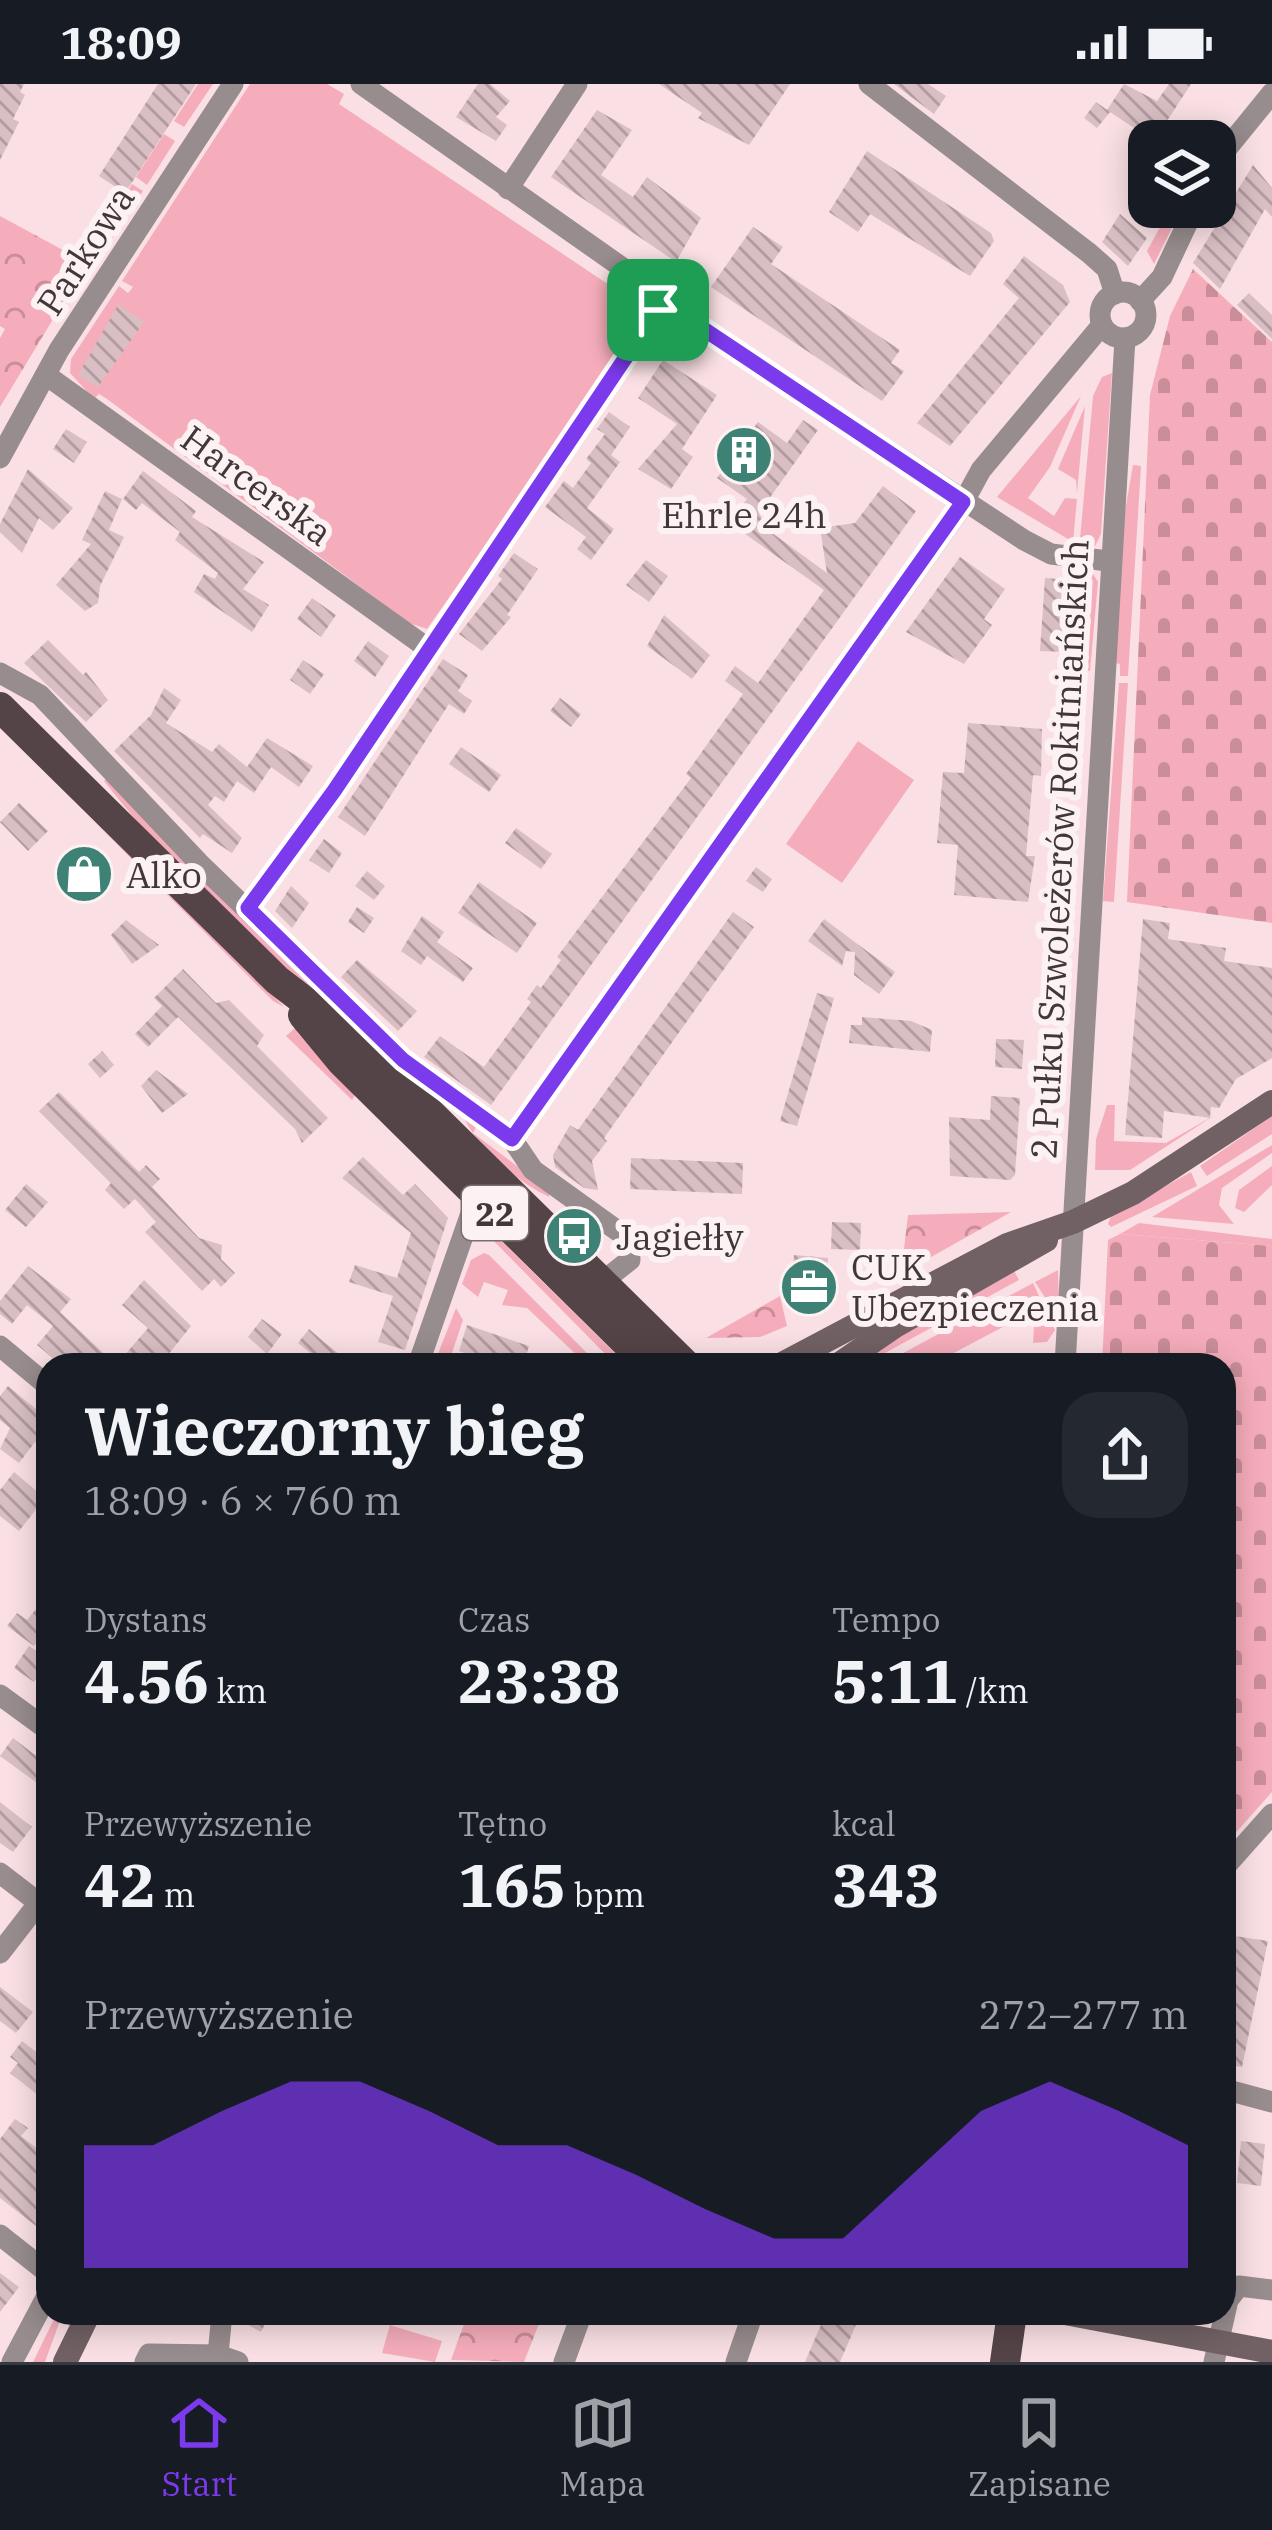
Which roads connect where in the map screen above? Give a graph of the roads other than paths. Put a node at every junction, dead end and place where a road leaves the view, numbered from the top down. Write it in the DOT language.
graph roads {
  1 [pos="233,84"];
  2 [pos="361,84"];
  3 [pos="577,84"];
  4 [pos="868,84"];
  5 [pos="1272,93"];
  6 [pos="1236,137"];
  7 [pos="508,189"];
  8 [pos="1185,228"];
  9 [pos="1115,294"];
  10 [pos="1140,301"];
  11 [pos="663,302"];
  12 [pos="1102,325"];
  13 [pos="1125,338"];
  14 [pos="46,375"];
  15 [pos="0,458"];
  16 [pos="963,502"];
  17 [pos="1108,560"];
  18 [pos="430,650"];
  19 [pos="0,673"];
  20 [pos="0,706"];
  21 [pos="248,908"];
  22 [pos="277,980"];
  23 [pos="1272,1102"];
  24 [pos="512,1139"];
  25 [pos="477,1196"];
  26 [pos="1073,1222"];
  27 [pos="602,1282"];
  28 [pos="0,1346"];
  29 [pos="422,1353"];
  30 [pos="637,1353"];
  31 [pos="674,1353"];
  32 [pos="803,1353"];
  33 [pos="858,1353"];
  34 [pos="1066,1353"];
  35 [pos="36,1375"];
  36 [pos="0,1695"];
  37 [pos="36,1721"];
  38 [pos="1272,1814"];
  39 [pos="1236,1854"];
  40 [pos="0,1873"];
  41 [pos="36,1893"];
  42 [pos="36,1907"];
  43 [pos="0,1953"];
  44 [pos="1236,2092"];
  45 [pos="1272,2102"];
  46 [pos="0,2235"];
  47 [pos="36,2264"];
  48 [pos="1236,2289"];
  49 [pos="1272,2290"];
  50 [pos="36,2317"];
  51 [pos="83,2325"];
  52 [pos="224,2325"];
  53 [pos="580,2325"];
  54 [pos="749,2325"];
  55 [pos="993,2325"];
  56 [pos="1010,2325"];
  57 [pos="1113,2325"];
  58 [pos="1216,2351"];
  59 [pos="1272,2352"];
  60 [pos="228,2358"];
  61 [pos="573,2359"];
  62 [pos="12,2362"];
  63 [pos="64,2362"];
  64 [pos="145,2362"];
  65 [pos="736,2362"];
  66 [pos="988,2362"];
  67 [pos="1005,2362"];
  1 -- 14 [label="street, Parkowa"];
  2 -- 7 [label="street"];
  3 -- 7 [label="street"];
  4 -- 9 [label="street"];
  5 -- 6 [label="street"];
  7 -- 11 [label="street"];
  8 -- 10 [label="street"];
  9 -- 10 [label="street"];
  9 -- 12 [label="street"];
  10 -- 13 [label="street"];
  11 -- 16 [label="street"];
  11 -- 18 [label="street"];
  12 -- 13 [label="street"];
  12 -- 16 [label="street"];
  13 -- 17 [label="street, 2 Pułku Szwoleżerów Rokitniańskich"];
  14 -- 15 [label="street, Parkowa"];
  14 -- 18 [label="street, Harcerska"];
  16 -- 17 [label="street"];
  16 -- 24 [label="street"];
  17 -- 26 [label="street, 2 Pułku Szwoleżerów Rokitniańskich"];
  18 -- 21 [label="street"];
  19 -- 21 [label="street"];
  20 -- 22 [label="main road, 22"];
  21 -- 24 [label="street"];
  22 -- 25 [label="main road, 22"];
  22 -- 27 [label="main road, 22"];
  23 -- 26 [label="street"];
  24 -- 27 [label="street"];
  25 -- 29 [label="street"];
  25 -- 30 [label="main road, 22"];
  26 -- 32 [label="street"];
  26 -- 33 [label="street"];
  26 -- 34 [label="street, 2 Pułku Szwoleżerów Rokitniańskich"];
  27 -- 31 [label="main road, 22"];
  28 -- 35 [label="street"];
  36 -- 37 [label="street"];
  38 -- 39 [label="street"];
  40 -- 41 [label="street"];
  42 -- 43 [label="street"];
  44 -- 45 [label="street"];
  46 -- 47 [label="street"];
  48 -- 49 [label="street"];
  50 -- 62 [label="street"];
  51 -- 63 [label="street"];
  52 -- 60 [label="street"];
  53 -- 61 [label="street"];
  54 -- 65 [label="street"];
  55 -- 66 [label="main road"];
  56 -- 67 [label="main road"];
  57 -- 58 [label="street"];
  58 -- 59 [label="street"];
  60 -- 64 [label="street"];
}
